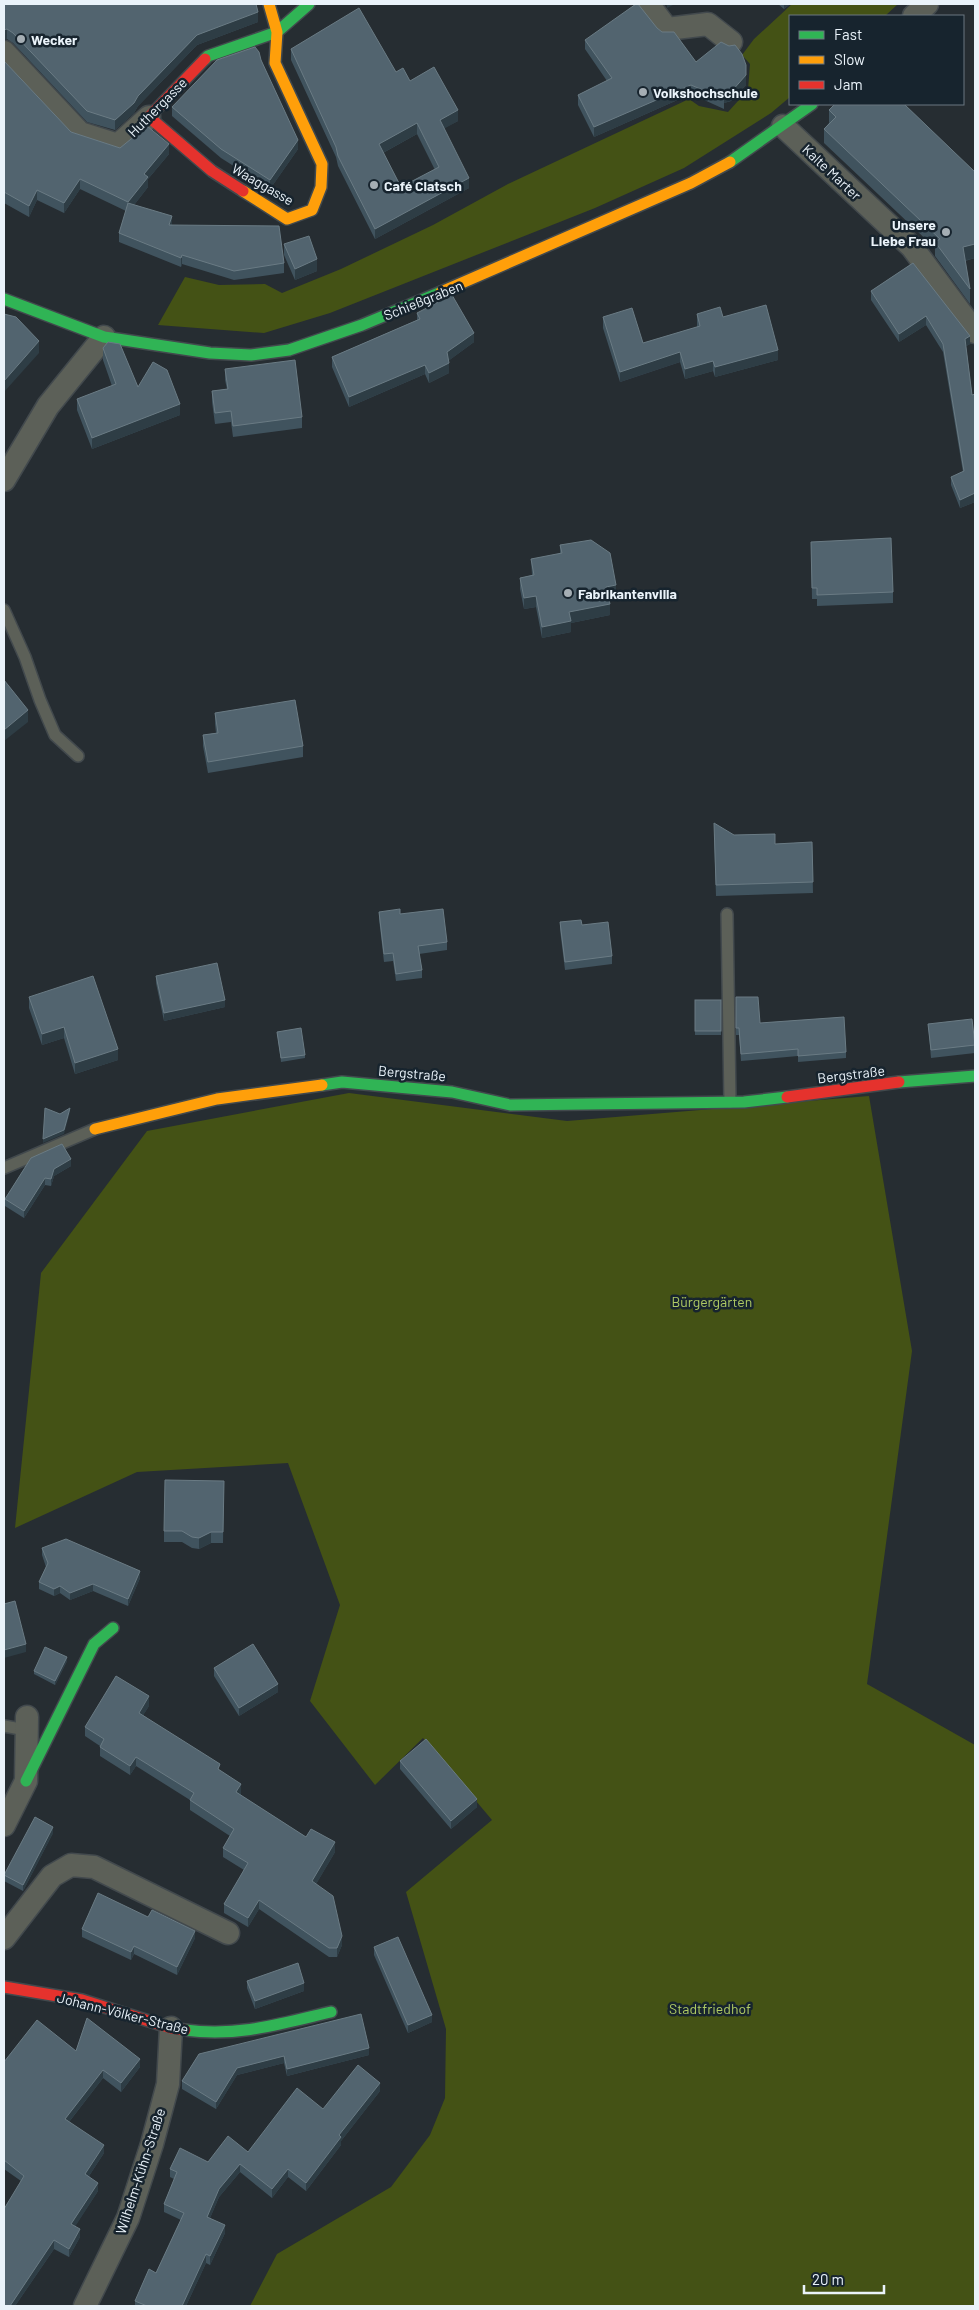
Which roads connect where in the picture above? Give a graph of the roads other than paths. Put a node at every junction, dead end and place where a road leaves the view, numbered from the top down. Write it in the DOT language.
graph roads {
  1 [pos="269,4"];
  2 [pos="309,4"];
  3 [pos="648,4"];
  4 [pos="927,4"];
  5 [pos="915,15"];
  6 [pos="276,32"];
  7 [pos="731,42"];
  8 [pos="4,52"];
  9 [pos="811,105"];
  10 [pos="149,117"];
  11 [pos="784,126"];
  12 [pos="4,300"];
  13 [pos="975,332"];
  14 [pos="104,337"];
  15 [pos="4,480"];
  16 [pos="4,610"];
  17 [pos="78,756"];
  18 [pos="727,914"];
  19 [pos="975,1076"];
  20 [pos="730,1102"];
  21 [pos="95,1130"];
  22 [pos="4,1168"];
  23 [pos="113,1628"];
  24 [pos="27,1723"];
  25 [pos="4,1726"];
  26 [pos="26,1781"];
  27 [pos="4,1825"];
  28 [pos="228,1933"];
  29 [pos="4,1938"];
  30 [pos="4,1987"];
  31 [pos="331,2012"];
  32 [pos="171,2028"];
  33 [pos="86,2306"];
  1 -- 6 [label="street, Waaggasse"];
  2 -- 6 [label="street"];
  3 -- 7 [label="street"];
  4 -- 5 [label="street"];
  6 -- 10 [label="street, Huthergasse"];
  6 -- 10 [label="street, Waaggasse"];
  8 -- 10 [label="street, Huthergasse"];
  9 -- 11 [label="street, Schießgraben"];
  11 -- 13 [label="street, Kalte Marter"];
  11 -- 14 [label="street, Schießgraben"];
  12 -- 14 [label="street, Schießgraben"];
  14 -- 15 [label="street"];
  16 -- 17 [label="lane"];
  18 -- 20 [label="lane"];
  19 -- 20 [label="street, Bergstraße"];
  20 -- 21 [label="street, Bergstraße"];
  21 -- 22 [label="lane"];
  23 -- 26 [label="street"];
  24 -- 25 [label="lane"];
  24 -- 26 [label="street"];
  26 -- 27 [label="street"];
  28 -- 29 [label="street"];
  30 -- 32 [label="street, Johann-Völker-Straße"];
  31 -- 32 [label="street, Johann-Völker-Straße"];
  32 -- 33 [label="street, Wilhelm-Kühn-Straße"];
}
